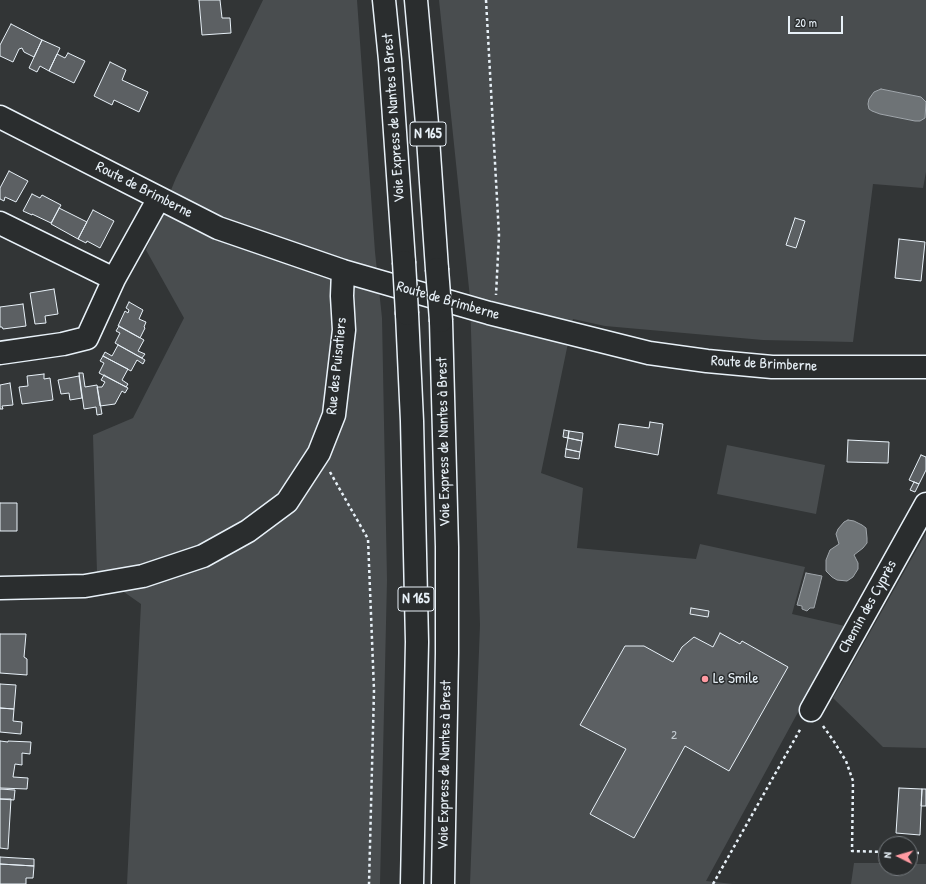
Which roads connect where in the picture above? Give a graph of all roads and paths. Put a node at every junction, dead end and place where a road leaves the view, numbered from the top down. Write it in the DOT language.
graph roads {
  1 [pos="384,0"];
  2 [pos="416,0"];
  3 [pos="486,0"];
  4 [pos="0,117"];
  5 [pos="159,198"];
  6 [pos="0,223"];
  7 [pos="343,271"];
  8 [pos="114,279"];
  9 [pos="498,315"];
  10 [pos="0,353"];
  11 [pos="926,367"];
  12 [pos="319,453"];
  13 [pos="926,504"];
  14 [pos="0,588"];
  15 [pos="811,710"];
  16 [pos="878,852"];
  17 [pos="918,853"];
  18 [pos="922,853"];
  19 [pos="369,884"];
  20 [pos="412,884"];
  21 [pos="443,884"];
  22 [pos="713,884"];
  1 -- 20 [label="main road, Voie Express de Nantes à Brest / N 165, bridge"];
  2 -- 21 [label="main road, Voie Express de Nantes à Brest / N 165, bridge"];
  3 -- 9 [label="path"];
  4 -- 5 [label="main road, Route de Brimberne"];
  5 -- 7 [label="main road, Route de Brimberne"];
  5 -- 8 [label="main road"];
  6 -- 8 [label="main road"];
  7 -- 9 [label="main road, Route de Brimberne"];
  7 -- 12 [label="main road, Rue des Puisatiers"];
  8 -- 10 [label="main road"];
  9 -- 11 [label="main road, Route de Brimberne"];
  12 -- 14 [label="main road, Rue des Puisatiers"];
  12 -- 19 [label="path"];
  13 -- 15 [label="main road, Chemin des Cyprès"];
  15 -- 16 [label="path"];
  15 -- 22 [label="path"];
  17 -- 18 [label="path"];
}
